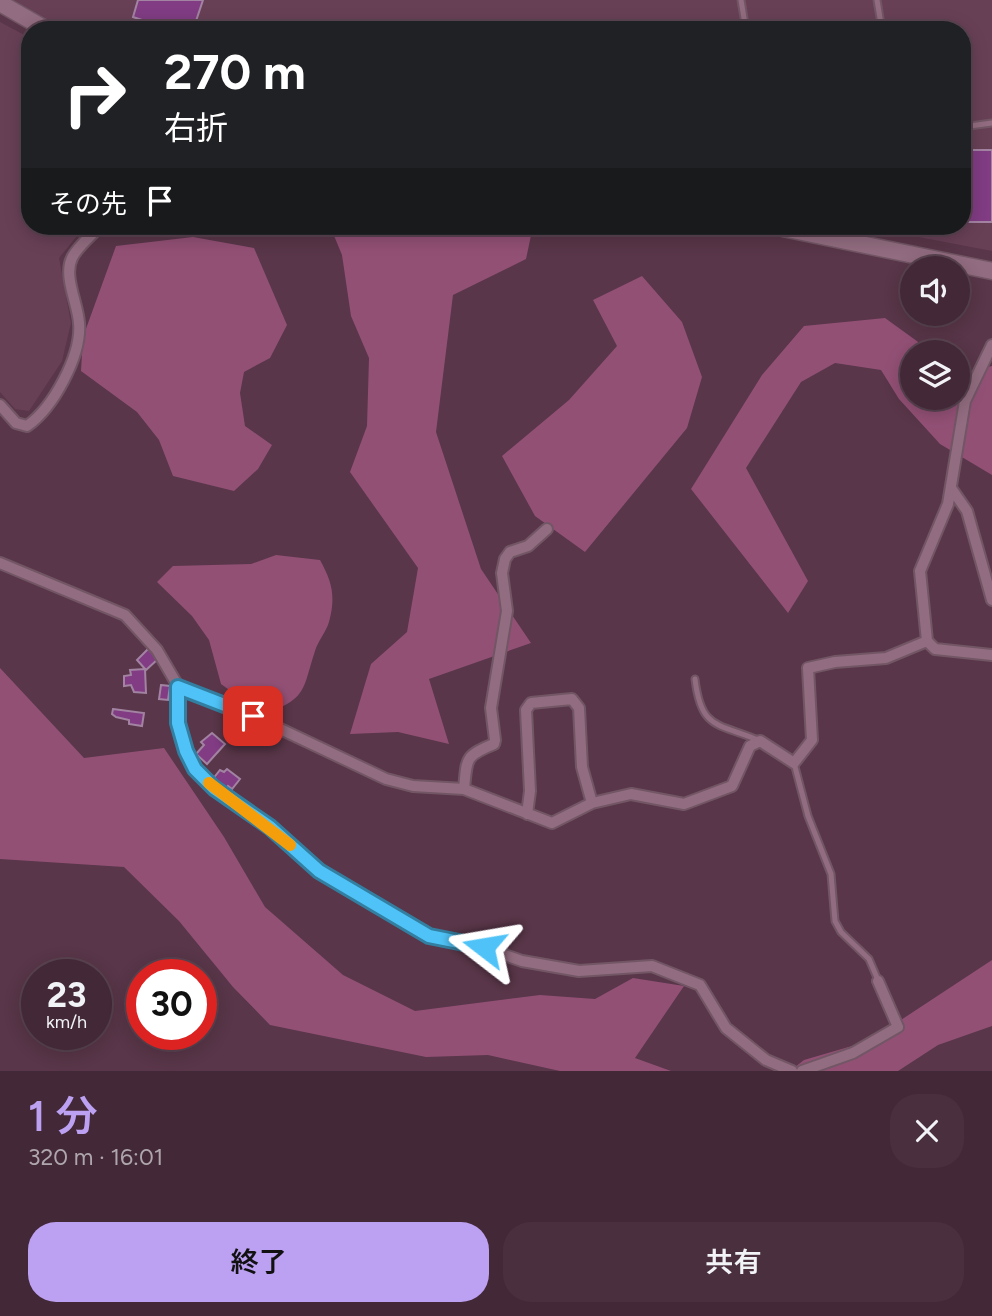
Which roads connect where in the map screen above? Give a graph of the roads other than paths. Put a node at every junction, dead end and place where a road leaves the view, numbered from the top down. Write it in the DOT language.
graph roads {
  1 [pos="741,0"];
  2 [pos="877,0"];
  3 [pos="0,3"];
  4 [pos="31,21"];
  5 [pos="744,21"];
  6 [pos="880,21"];
  7 [pos="992,123"];
  8 [pos="971,126"];
  9 [pos="92,235"];
  10 [pos="817,235"];
  11 [pos="992,271"];
  12 [pos="992,345"];
  13 [pos="0,405"];
  14 [pos="951,488"];
  15 [pos="547,529"];
  16 [pos="0,563"];
  17 [pos="992,600"];
  18 [pos="927,640"];
  19 [pos="992,655"];
  20 [pos="695,679"];
  21 [pos="178,687"];
  22 [pos="760,741"];
  23 [pos="794,763"];
  24 [pos="464,789"];
  25 [pos="592,803"];
  26 [pos="527,814"];
  27 [pos="878,981"];
  28 [pos="792,1071"];
  29 [pos="802,1071"];
  1 -- 5 [label="lane"];
  2 -- 6 [label="lane"];
  3 -- 4 [label="street"];
  7 -- 8 [label="lane"];
  9 -- 13 [label="street"];
  10 -- 11 [label="street"];
  12 -- 14 [label="street"];
  14 -- 17 [label="street"];
  14 -- 18 [label="street"];
  15 -- 24 [label="street"];
  16 -- 21 [label="street"];
  18 -- 19 [label="street"];
  18 -- 23 [label="street"];
  20 -- 22 [label="lane"];
  21 -- 24 [label="street"];
  21 -- 28 [label="street"];
  22 -- 23 [label="street"];
  22 -- 25 [label="street"];
  23 -- 27 [label="lane"];
  24 -- 26 [label="street"];
  25 -- 26 [label="street"];
  25 -- 26 [label="street"];
  27 -- 29 [label="street"];
}
